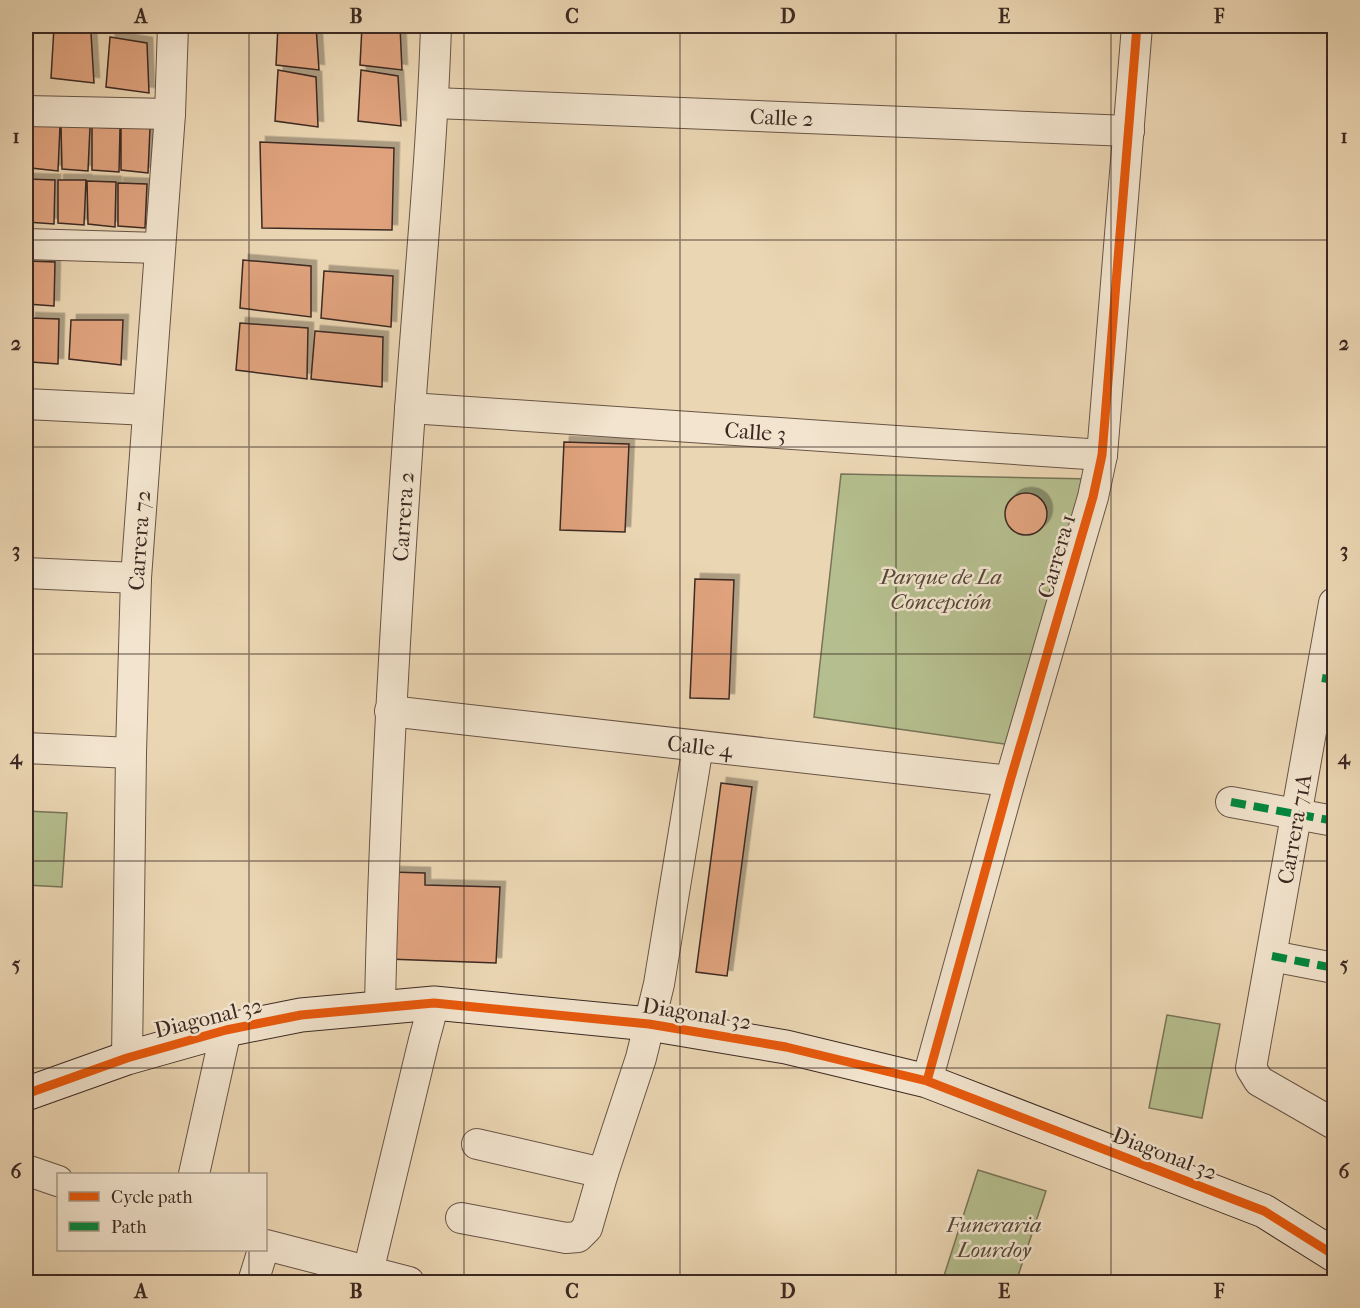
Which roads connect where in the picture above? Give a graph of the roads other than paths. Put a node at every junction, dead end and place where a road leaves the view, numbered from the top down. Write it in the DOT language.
graph roads {
  1 [pos="173,26"];
  2 [pos="436,26"];
  3 [pos="1137,26"];
  4 [pos="434,103"];
  5 [pos="26,111"];
  6 [pos="170,114"];
  7 [pos="1130,131"];
  8 [pos="26,244"];
  9 [pos="159,248"];
  10 [pos="26,404"];
  11 [pos="410,408"];
  12 [pos="147,410"];
  13 [pos="1102,455"];
  14 [pos="26,573"];
  15 [pos="136,578"];
  16 [pos="1335,603"];
  17 [pos="1328,679"];
  18 [pos="390,711"];
  19 [pos="698,746"];
  20 [pos="26,748"];
  21 [pos="131,753"];
  22 [pos="1010,781"];
  23 [pos="1231,802"];
  24 [pos="1297,814"];
  25 [pos="1335,821"];
  26 [pos="1272,956"];
  27 [pos="1335,968"];
  28 [pos="434,1003"];
  29 [pos="380,1006"];
  30 [pos="649,1024"];
  31 [pos="226,1030"];
  32 [pos="127,1058"];
  33 [pos="927,1081"];
  34 [pos="26,1094"];
  35 [pos="1335,1124"];
  36 [pos="477,1144"];
  37 [pos="26,1170"];
  38 [pos="194,1173"];
  39 [pos="603,1173"];
  40 [pos="57,1181"];
  41 [pos="461,1218"];
  42 [pos="267,1245"];
  43 [pos="263,1251"];
  44 [pos="1335,1255"];
  45 [pos="368,1272"];
  46 [pos="253,1282"];
  47 [pos="410,1282"];
  1 -- 6 [label="street, Carrera 72"];
  2 -- 4 [label="street, Carrera 2"];
  3 -- 7 [label="street, Carrera 1"];
  4 -- 7 [label="street, Calle 2"];
  4 -- 11 [label="street, Carrera 2"];
  5 -- 6 [label="street"];
  6 -- 9 [label="street, Carrera 72"];
  7 -- 13 [label="street, Carrera 1"];
  8 -- 9 [label="street"];
  9 -- 12 [label="street, Carrera 72"];
  10 -- 12 [label="street"];
  11 -- 13 [label="street, Calle 3"];
  11 -- 18 [label="street, Carrera 2"];
  12 -- 15 [label="street, Carrera 72"];
  13 -- 22 [label="street, Carrera 1"];
  14 -- 15 [label="street"];
  15 -- 21 [label="street, Carrera 72"];
  16 -- 17 [label="street, Carrera 71A"];
  17 -- 24 [label="street, Carrera 71A"];
  18 -- 19 [label="street, Calle 4"];
  18 -- 29 [label="street, Carrera 2"];
  19 -- 22 [label="street, Calle 4"];
  19 -- 30 [label="street"];
  20 -- 21 [label="street"];
  21 -- 32 [label="street, Carrera 72"];
  22 -- 33 [label="street, Carrera 1"];
  23 -- 24 [label="street"];
  24 -- 25 [label="street"];
  24 -- 26 [label="street, Carrera 71A"];
  26 -- 27 [label="street"];
  26 -- 35 [label="street, Carrera 71A"];
  28 -- 29 [label="street, Diagonal 32"];
  28 -- 30 [label="street, Diagonal 32"];
  28 -- 45 [label="street"];
  29 -- 31 [label="street, Diagonal 32"];
  30 -- 33 [label="street, Diagonal 32"];
  30 -- 39 [label="street"];
  31 -- 32 [label="street, Diagonal 32"];
  31 -- 38 [label="street"];
  32 -- 34 [label="street, Diagonal 32"];
  33 -- 44 [label="street, Diagonal 32"];
  36 -- 39 [label="street"];
  37 -- 40 [label="street"];
  39 -- 41 [label="street"];
  42 -- 45 [label="street"];
  43 -- 46 [label="street"];
  45 -- 47 [label="street"];
}
